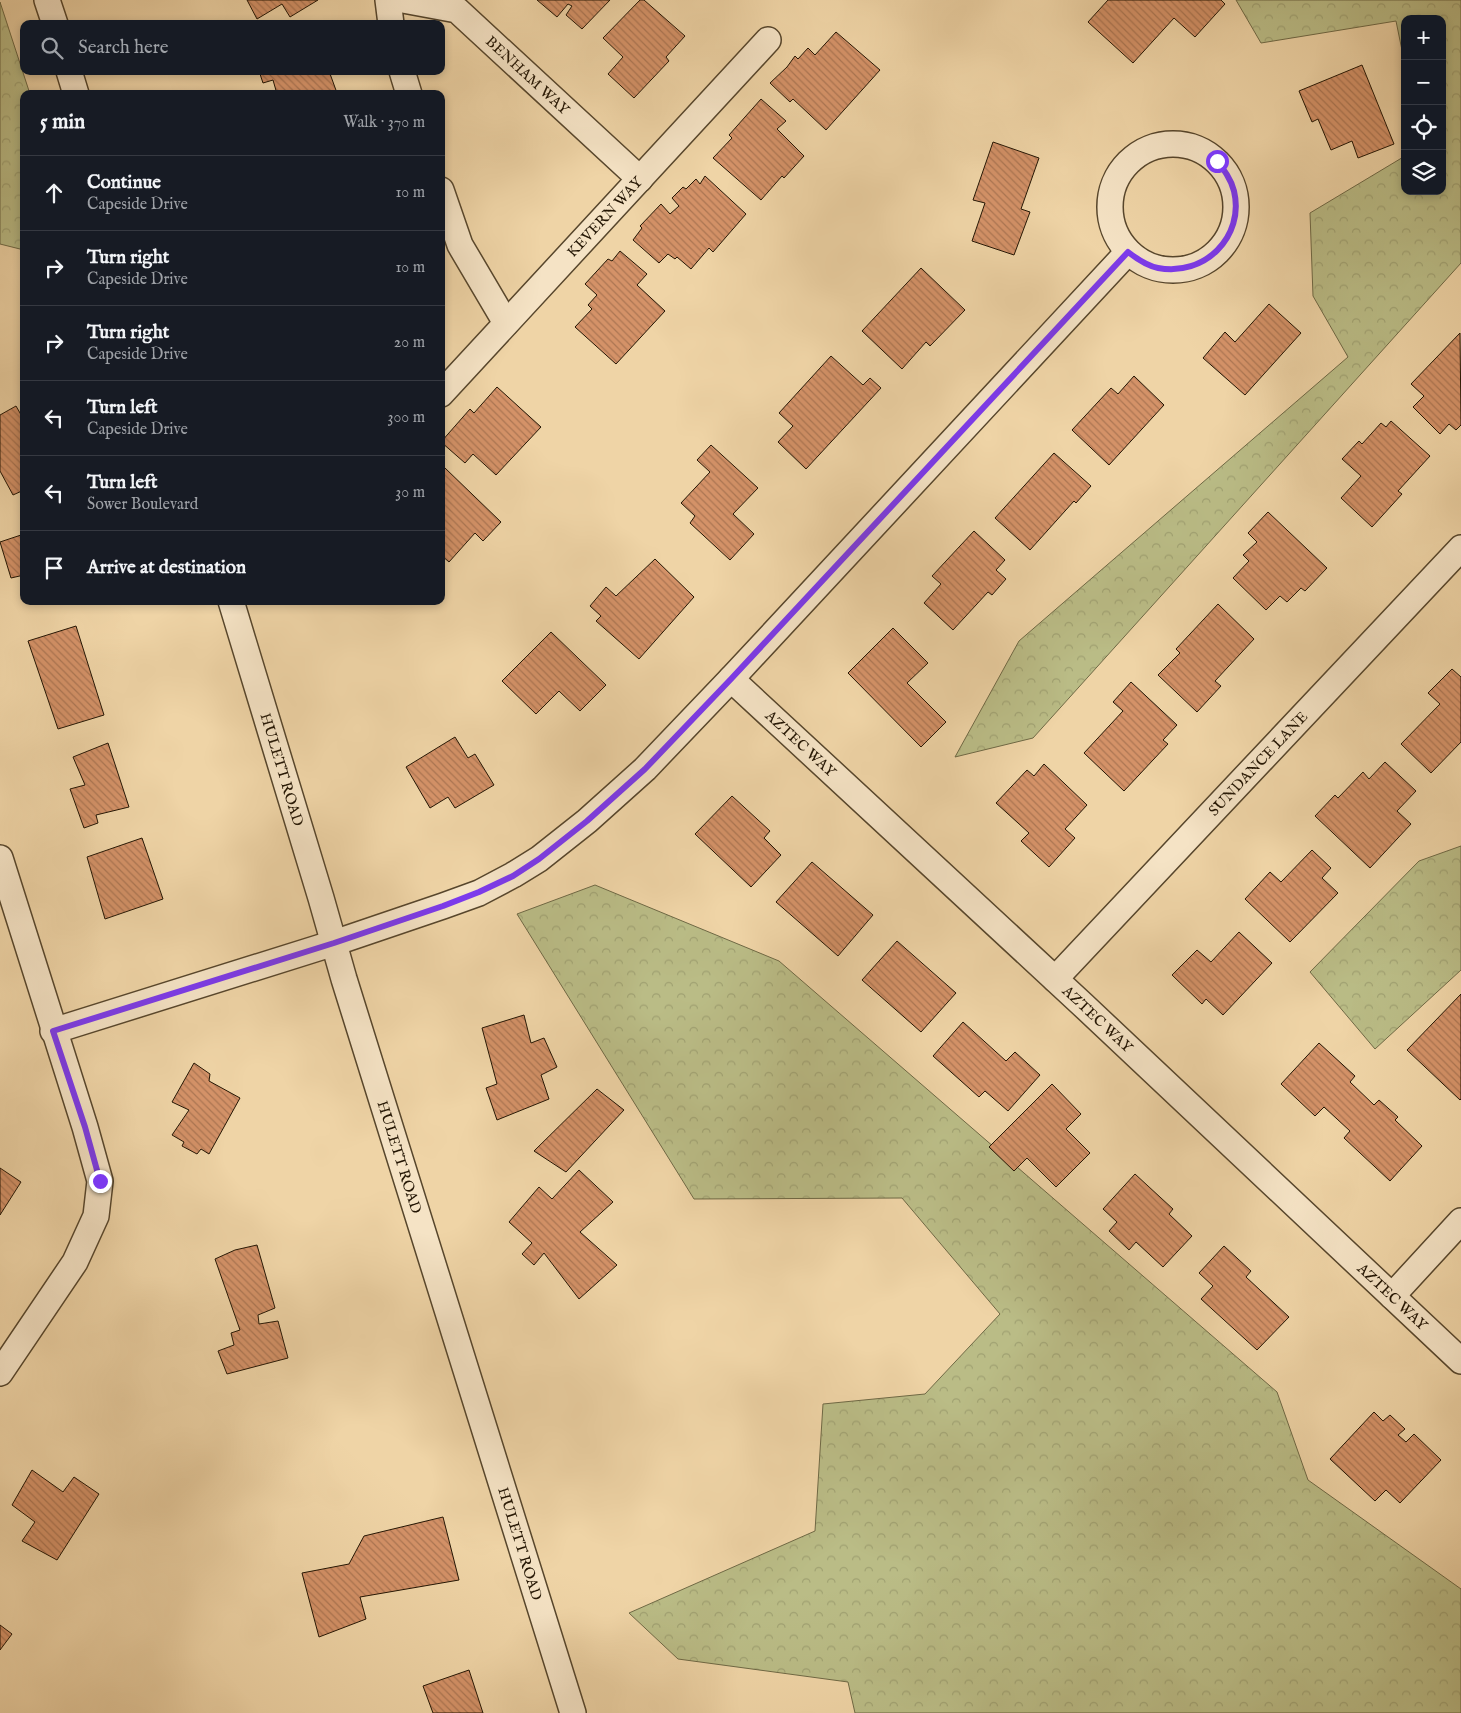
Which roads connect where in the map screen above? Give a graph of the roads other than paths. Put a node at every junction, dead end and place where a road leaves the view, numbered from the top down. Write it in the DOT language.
graph roads {
  1 [pos="47,0"];
  2 [pos="388,0"];
  3 [pos="403,0"];
  4 [pos="54,20"];
  5 [pos="390,20"];
  6 [pos="768,40"];
  7 [pos="70,75"];
  8 [pos="403,75"];
  9 [pos="75,90"];
  10 [pos="408,90"];
  11 [pos="640,178"];
  12 [pos="445,202"];
  13 [pos="1128,252"];
  14 [pos="506,323"];
  15 [pos="445,390"];
  16 [pos="1461,548"];
  17 [pos="232,605"];
  18 [pos="731,679"];
  19 [pos="0,858"];
  20 [pos="334,943"];
  21 [pos="1055,979"];
  22 [pos="53,1031"];
  23 [pos="1461,1221"];
  24 [pos="1392,1296"];
  25 [pos="1461,1361"];
  26 [pos="0,1373"];
  27 [pos="573,1713"];
  1 -- 4 [label="street"];
  2 -- 5 [label="street"];
  3 -- 11 [label="street, BENHAM WAY"];
  6 -- 11 [label="street, KEVERN WAY"];
  7 -- 9 [label="street"];
  8 -- 10 [label="street"];
  11 -- 14 [label="street, KEVERN WAY"];
  12 -- 14 [label="street"];
  13 -- 13 [label="street"];
  13 -- 18 [label="street"];
  14 -- 15 [label="street, KEVERN WAY"];
  16 -- 21 [label="street, SUNDANCE LANE"];
  17 -- 20 [label="street, HULETT ROAD"];
  18 -- 20 [label="street"];
  18 -- 21 [label="street, AZTEC WAY"];
  19 -- 22 [label="street"];
  20 -- 22 [label="street"];
  20 -- 27 [label="street, HULETT ROAD"];
  21 -- 24 [label="street, AZTEC WAY"];
  22 -- 26 [label="street"];
  23 -- 24 [label="street"];
  24 -- 25 [label="street, AZTEC WAY"];
}
